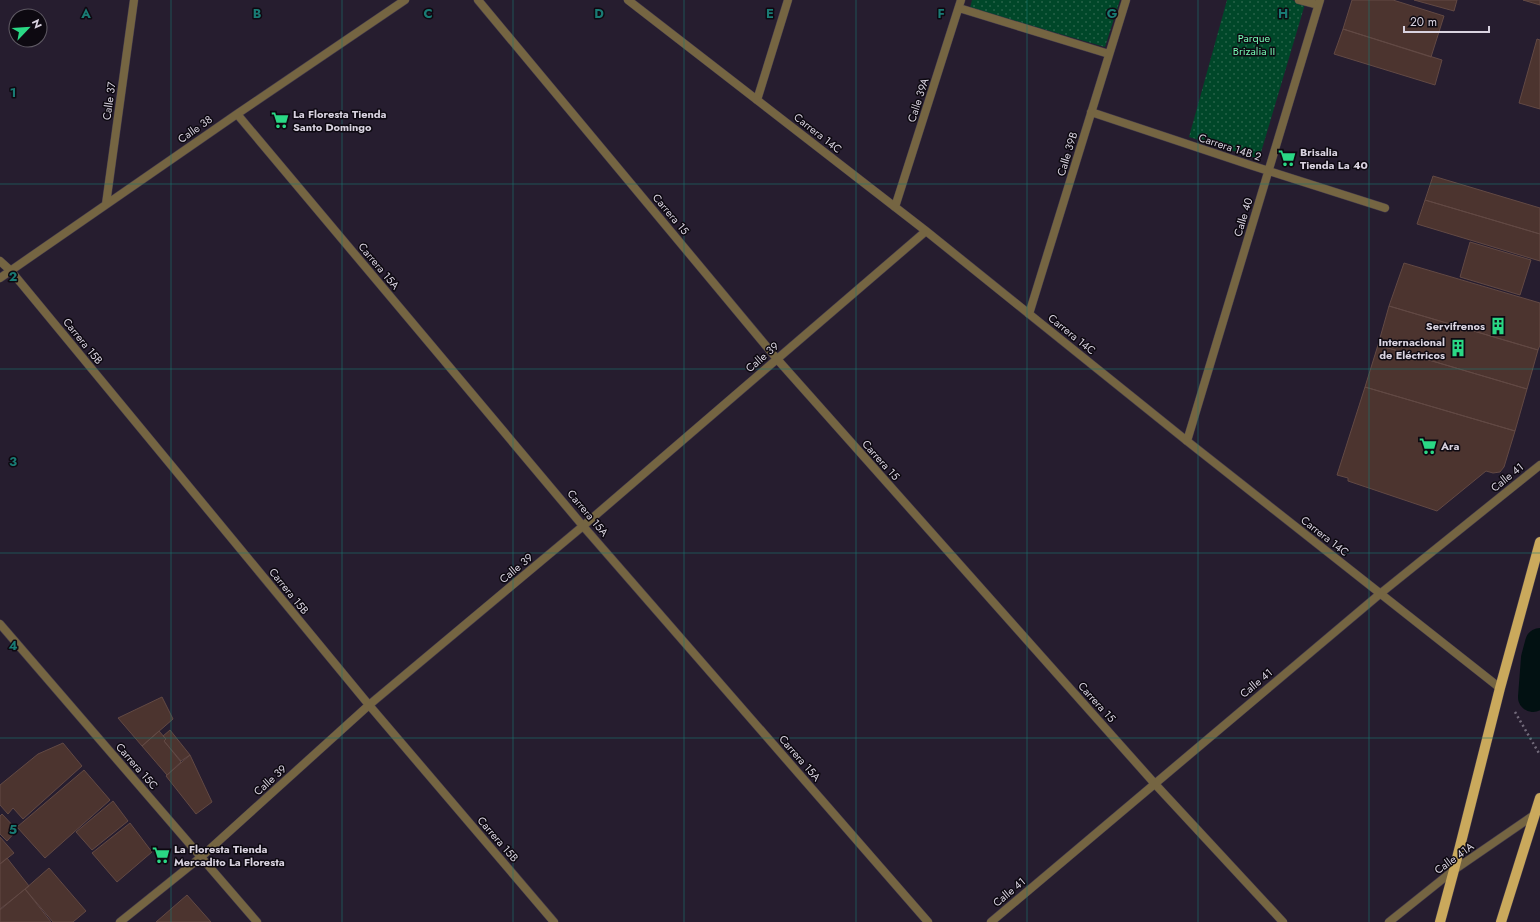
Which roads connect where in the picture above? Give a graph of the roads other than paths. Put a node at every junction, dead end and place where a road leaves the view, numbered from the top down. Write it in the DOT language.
graph roads {
  1 [pos="134,0"];
  2 [pos="405,0"];
  3 [pos="478,0"];
  4 [pos="628,0"];
  5 [pos="788,0"];
  6 [pos="1126,0"];
  7 [pos="1299,0"];
  8 [pos="1319,3"];
  9 [pos="960,4"];
  10 [pos="1109,54"];
  11 [pos="757,100"];
  12 [pos="1091,112"];
  13 [pos="237,114"];
  14 [pos="1268,171"];
  15 [pos="106,204"];
  16 [pos="894,206"];
  17 [pos="1385,208"];
  18 [pos="926,231"];
  19 [pos="0,261"];
  20 [pos="11,271"];
  21 [pos="0,278"];
  22 [pos="1029,314"];
  23 [pos="777,359"];
  24 [pos="1187,441"];
  25 [pos="1540,465"];
  26 [pos="583,526"];
  27 [pos="1540,542"];
  28 [pos="1381,593"];
  29 [pos="0,624"];
  30 [pos="1500,688"];
  31 [pos="369,705"];
  32 [pos="1155,784"];
  33 [pos="1540,798"];
  34 [pos="1534,816"];
  35 [pos="201,857"];
  36 [pos="1454,870"];
  37 [pos="120,922"];
  38 [pos="257,922"];
  39 [pos="554,922"];
  40 [pos="928,922"];
  41 [pos="991,922"];
  42 [pos="1283,922"];
  43 [pos="1389,922"];
  44 [pos="1440,922"];
  45 [pos="1501,922"];
  1 -- 15 [label="street, Calle 37"];
  2 -- 13 [label="street, Calle 38"];
  3 -- 23 [label="street, Carrera 15"];
  4 -- 11 [label="street, Carrera 14C"];
  5 -- 11 [label="street"];
  6 -- 10 [label="street, Calle 39B"];
  7 -- 8 [label="street"];
  8 -- 14 [label="street, Calle 40"];
  9 -- 10 [label="street"];
  9 -- 16 [label="street, Calle 39A"];
  10 -- 12 [label="street, Calle 39B"];
  11 -- 16 [label="street, Carrera 14C"];
  12 -- 14 [label="street, Carrera 14B 2"];
  12 -- 22 [label="street, Calle 39B"];
  13 -- 15 [label="street, Calle 38"];
  13 -- 26 [label="street, Carrera 15A"];
  14 -- 17 [label="street, Carrera 14B 2"];
  14 -- 24 [label="street, Calle 40"];
  15 -- 20 [label="street, Calle 38"];
  16 -- 18 [label="street, Carrera 14C"];
  18 -- 22 [label="street, Carrera 14C"];
  18 -- 23 [label="street, Calle 39"];
  19 -- 20 [label="street"];
  20 -- 21 [label="street, Calle 38"];
  20 -- 31 [label="street, Carrera 15B"];
  22 -- 24 [label="street, Carrera 14C"];
  23 -- 26 [label="street, Calle 39"];
  23 -- 32 [label="street, Carrera 15"];
  24 -- 28 [label="street, Carrera 14C"];
  25 -- 28 [label="street, Calle 41"];
  26 -- 31 [label="street, Calle 39"];
  26 -- 40 [label="street, Carrera 15A"];
  27 -- 30 [label="main road"];
  28 -- 30 [label="street, Carrera 14C"];
  28 -- 32 [label="street, Calle 41"];
  29 -- 35 [label="street, Carrera 15C"];
  30 -- 36 [label="main road"];
  31 -- 35 [label="street, Calle 39"];
  31 -- 39 [label="street, Carrera 15B"];
  32 -- 41 [label="street, Calle 41"];
  32 -- 42 [label="street, Carrera 15"];
  33 -- 34 [label="main road"];
  34 -- 36 [label="street, Calle 41A"];
  34 -- 45 [label="main road"];
  35 -- 37 [label="street, Calle 39"];
  35 -- 38 [label="street, Carrera 15C"];
  36 -- 43 [label="street, Calle 41A"];
  36 -- 44 [label="main road"];
}
